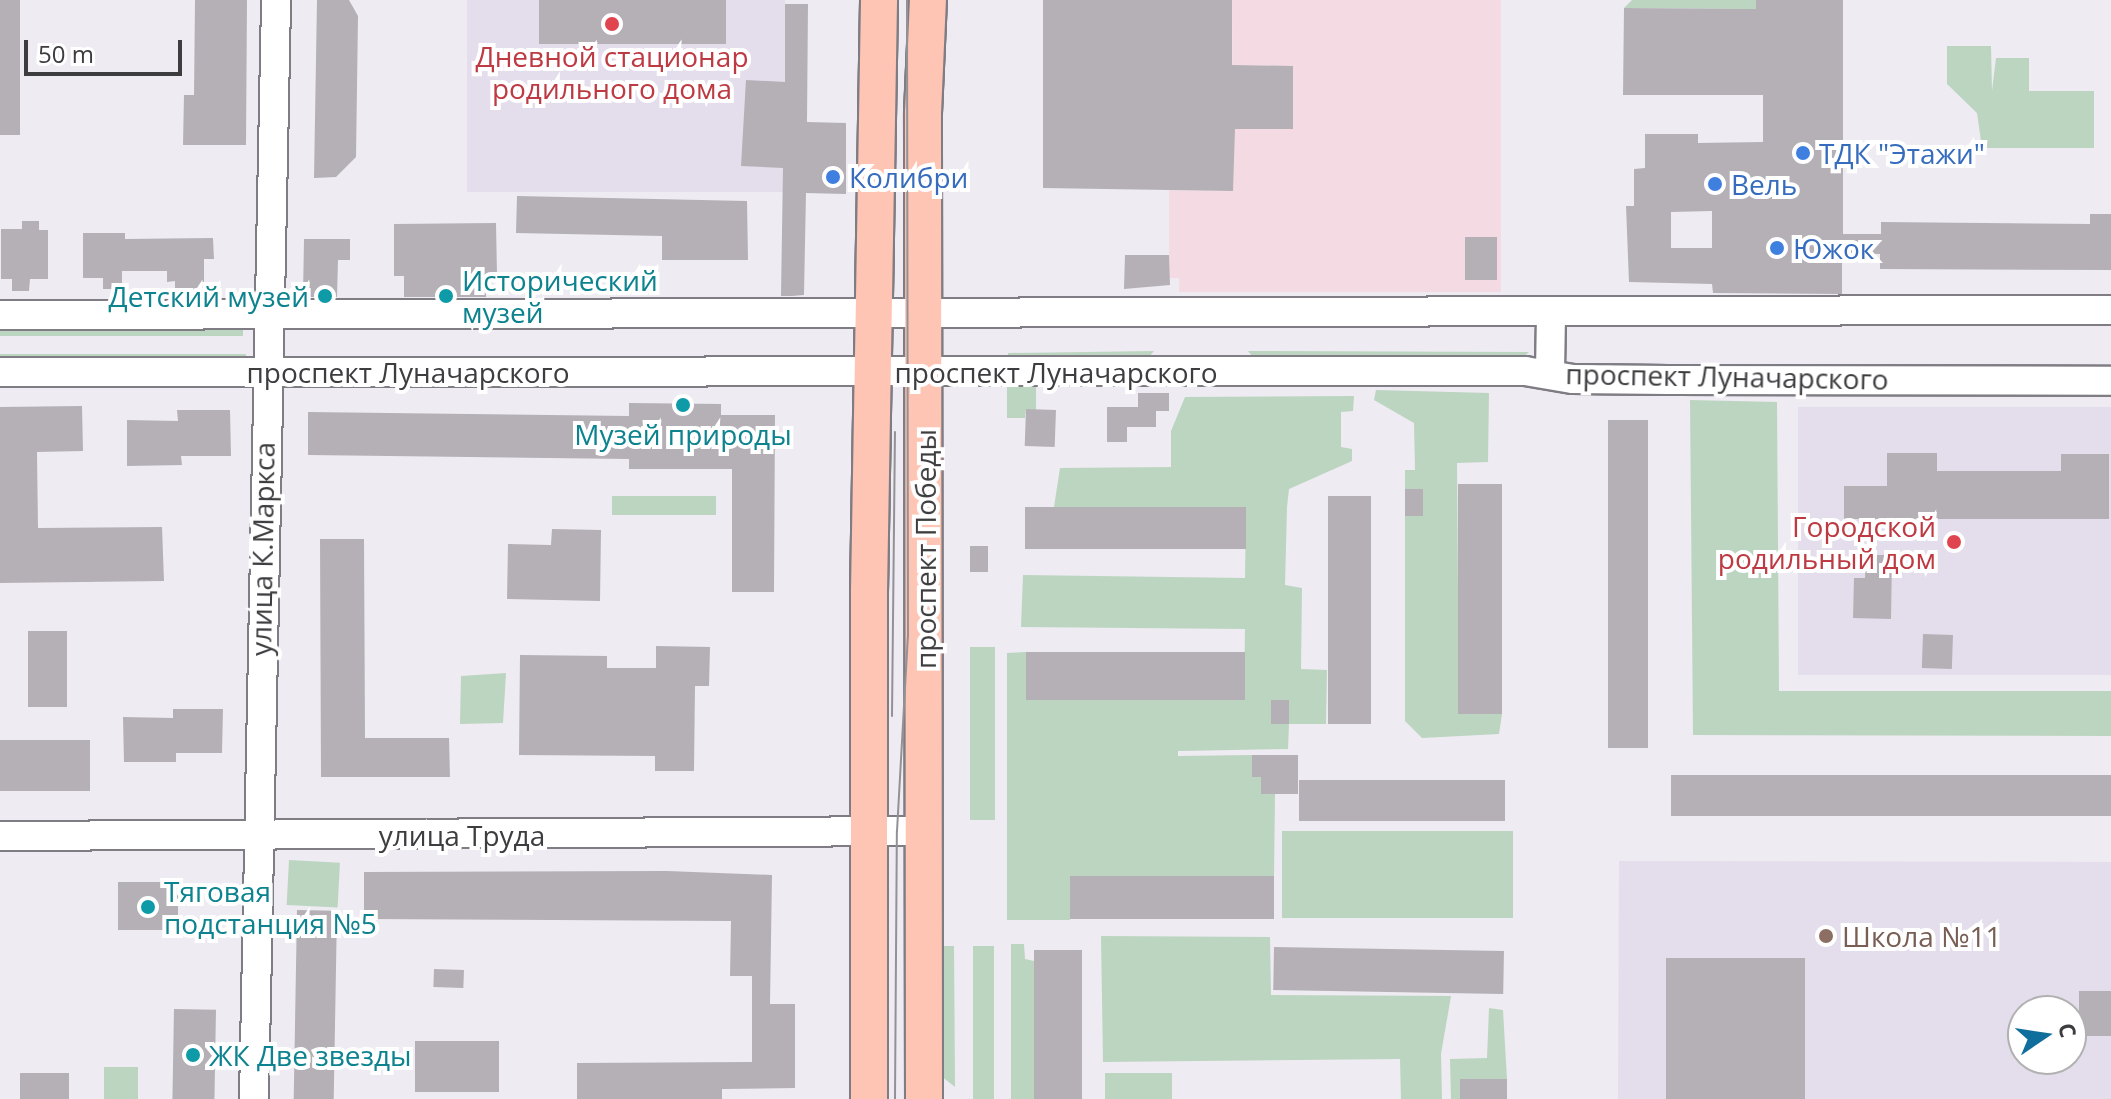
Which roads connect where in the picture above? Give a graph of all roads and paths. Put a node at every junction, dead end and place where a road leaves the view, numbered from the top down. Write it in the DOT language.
graph roads {
  1 [pos="276,0"];
  2 [pos="879,0"];
  3 [pos="928,0"];
  4 [pos="2111,310"];
  5 [pos="1551,313"];
  6 [pos="0,315"];
  7 [pos="268,315"];
  8 [pos="875,316"];
  9 [pos="923,316"];
  10 [pos="0,372"];
  11 [pos="875,372"];
  12 [pos="1550,372"];
  13 [pos="265,373"];
  14 [pos="925,373"];
  15 [pos="2111,381"];
  16 [pos="924,831"];
  17 [pos="868,832"];
  18 [pos="0,836"];
  19 [pos="256,837"];
  20 [pos="254,1099"];
  21 [pos="869,1099"];
  22 [pos="924,1099"];
  1 -- 7 [label="street, улица К.Маркса"];
  2 -- 8 [label="main road, проспект Победы"];
  3 -- 9 [label="main road, проспект Победы"];
  4 -- 5 [label="street, проспект Луначарского"];
  5 -- 9 [label="street, проспект Луначарского"];
  5 -- 12 [label="street"];
  6 -- 7 [label="street, проспект Луначарского"];
  7 -- 8 [label="street, проспект Луначарского"];
  7 -- 13 [label="street, улица К.Маркса"];
  8 -- 9 [label="street, проспект Луначарского"];
  8 -- 11 [label="main road, проспект Победы"];
  9 -- 14 [label="main road, проспект Победы"];
  10 -- 13 [label="street, проспект Луначарского"];
  11 -- 13 [label="street, проспект Луначарского"];
  11 -- 14 [label="street, проспект Луначарского"];
  11 -- 17 [label="main road, проспект Победы"];
  12 -- 14 [label="street, проспект Луначарского"];
  12 -- 15 [label="street, проспект Луначарского"];
  13 -- 19 [label="street, улица К.Маркса"];
  14 -- 16 [label="main road, проспект Победы"];
  16 -- 17 [label="street, улица Труда"];
  16 -- 22 [label="main road, проспект Победы"];
  17 -- 19 [label="street, улица Труда"];
  17 -- 21 [label="main road, проспект Победы"];
  18 -- 19 [label="street, улица Труда"];
  19 -- 20 [label="street, улица К.Маркса"];
}
